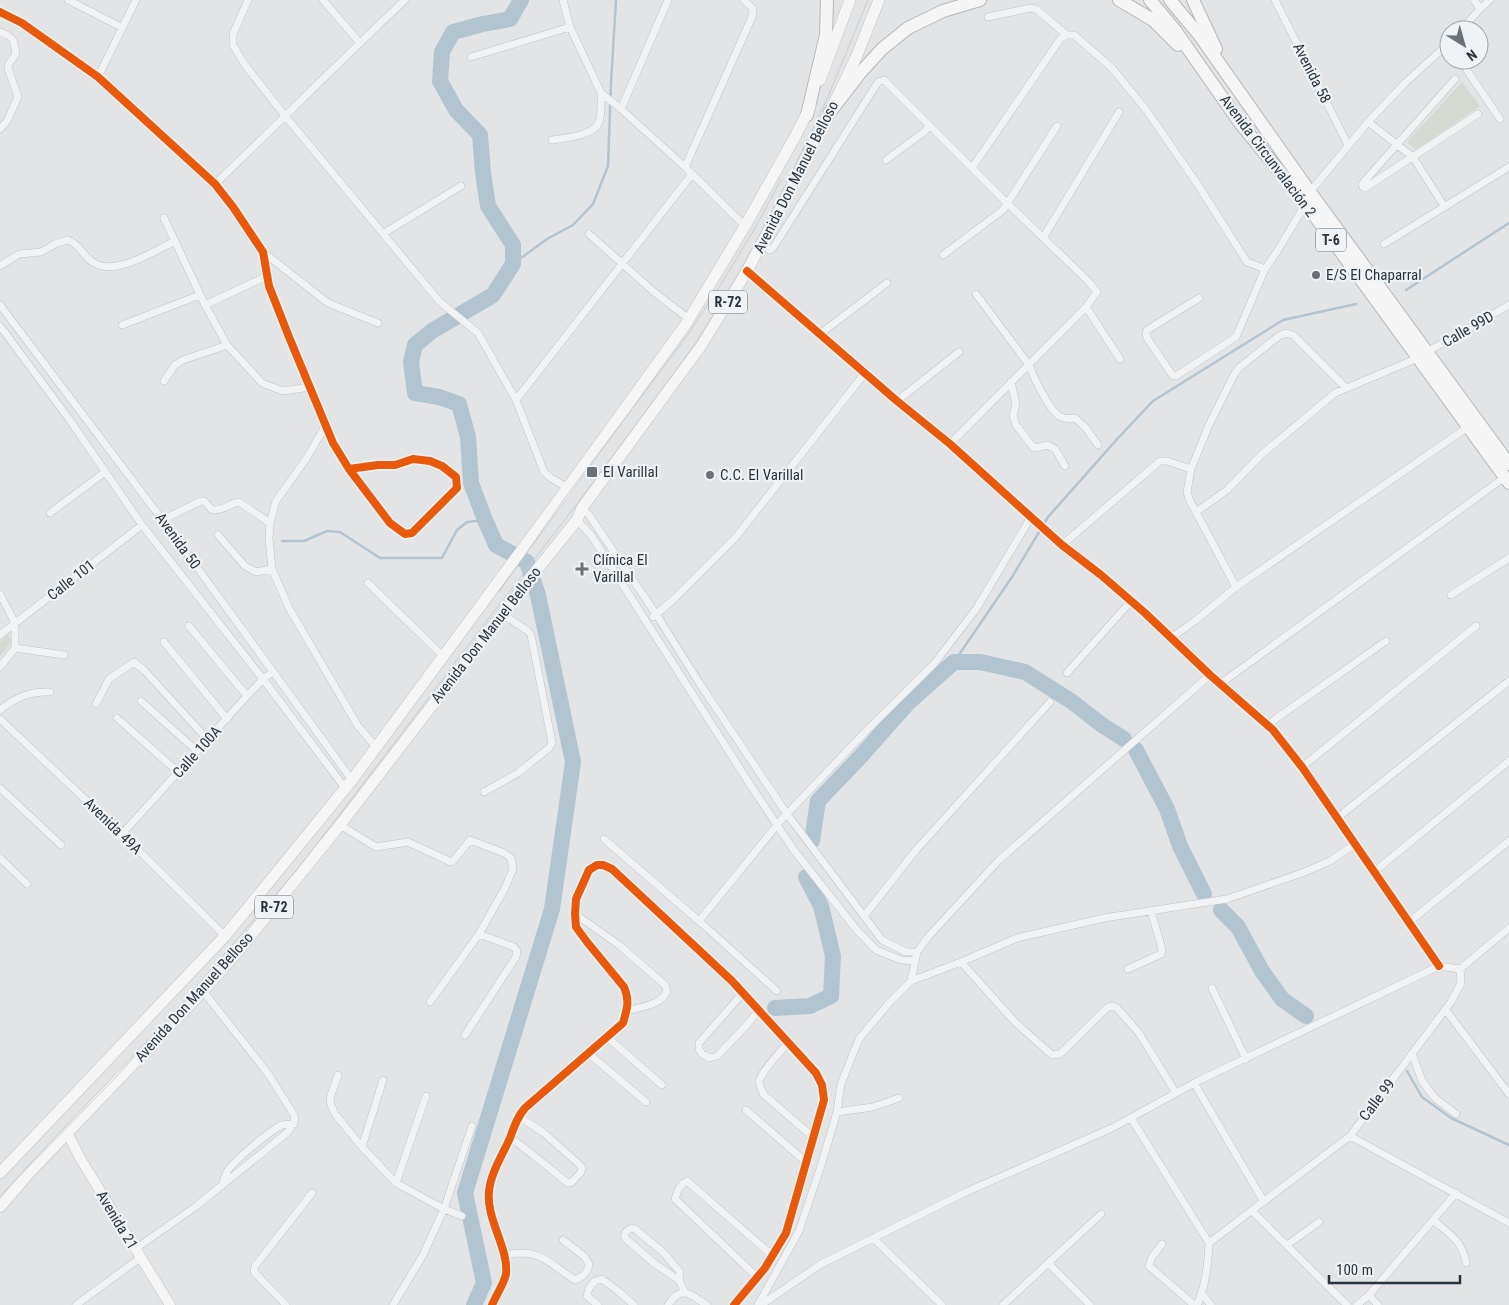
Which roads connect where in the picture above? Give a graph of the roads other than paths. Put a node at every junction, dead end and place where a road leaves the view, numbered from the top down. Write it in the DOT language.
graph roads {
  1 [pos="68,0"];
  2 [pos="136,0"];
  3 [pos="248,0"];
  4 [pos="322,0"];
  5 [pos="405,0"];
  6 [pos="563,0"];
  7 [pos="668,0"];
  8 [pos="744,0"];
  9 [pos="827,0"];
  10 [pos="850,0"];
  11 [pos="879,0"];
  12 [pos="980,0"];
  13 [pos="1119,0"];
  14 [pos="1150,0"];
  15 [pos="1170,0"];
  16 [pos="1193,0"];
  17 [pos="1275,0"];
  18 [pos="1474,0"];
  19 [pos="1490,0"];
  20 [pos="1480,9"];
  21 [pos="0,12"];
  22 [pos="988,17"];
  23 [pos="1470,20"];
  24 [pos="121,27"];
  25 [pos="570,28"];
  26 [pos="0,32"];
  27 [pos="1067,34"];
  28 [pos="0,36"];
  29 [pos="360,43"];
  30 [pos="1439,53"];
  31 [pos="471,57"];
  32 [pos="1203,70"];
  33 [pos="1467,70"];
  34 [pos="98,76"];
  35 [pos="1455,80"];
  36 [pos="1234,84"];
  37 [pos="603,95"];
  38 [pos="618,106"];
  39 [pos="830,112"];
  40 [pos="1118,112"];
  41 [pos="1478,114"];
  42 [pos="807,115"];
  43 [pos="286,117"];
  44 [pos="1500,119"];
  45 [pos="1368,122"];
  46 [pos="929,126"];
  47 [pos="1057,126"];
  48 [pos="0,129"];
  49 [pos="552,140"];
  50 [pos="1348,145"];
  51 [pos="1397,145"];
  52 [pos="1413,157"];
  53 [pos="886,160"];
  54 [pos="685,167"];
  55 [pos="1509,167"];
  56 [pos="972,168"];
  57 [pos="692,174"];
  58 [pos="215,184"];
  59 [pos="462,186"];
  60 [pos="1308,198"];
  61 [pos="1008,204"];
  62 [pos="1444,206"];
  63 [pos="164,218"];
  64 [pos="745,226"];
  65 [pos="384,233"];
  66 [pos="589,234"];
  67 [pos="1043,238"];
  68 [pos="175,241"];
  69 [pos="761,244"];
  70 [pos="1384,244"];
  71 [pos="263,252"];
  72 [pos="943,254"];
  73 [pos="622,264"];
  74 [pos="0,266"];
  75 [pos="1265,268"];
  76 [pos="746,271"];
  77 [pos="267,276"];
  78 [pos="887,283"];
  79 [pos="976,294"];
  80 [pos="200,295"];
  81 [pos="1199,298"];
  82 [pos="0,304"];
  83 [pos="204,304"];
  84 [pos="1509,305"];
  85 [pos="1086,307"];
  86 [pos="689,319"];
  87 [pos="378,323"];
  88 [pos="122,325"];
  89 [pos="0,326"];
  90 [pos="820,334"];
  91 [pos="227,345"];
  92 [pos="959,352"];
  93 [pos="1423,355"];
  94 [pos="1120,359"];
  95 [pos="1029,365"];
  96 [pos="866,373"];
  97 [pos="164,381"];
  98 [pos="1011,382"];
  99 [pos="310,387"];
  100 [pos="1346,388"];
  101 [pos="516,400"];
  102 [pos="897,401"];
  103 [pos="326,425"];
  104 [pos="1468,427"];
  105 [pos="950,444"];
  106 [pos="1098,445"];
  107 [pos="1509,464"];
  108 [pos="1065,466"];
  109 [pos="349,469"];
  110 [pos="1191,469"];
  111 [pos="105,472"];
  112 [pos="1507,480"];
  113 [pos="568,488"];
  114 [pos="582,508"];
  115 [pos="1196,512"];
  116 [pos="50,513"];
  117 [pos="1031,517"];
  118 [pos="162,520"];
  119 [pos="577,520"];
  120 [pos="270,523"];
  121 [pos="142,524"];
  122 [pos="218,534"];
  123 [pos="1062,545"];
  124 [pos="1509,558"];
  125 [pos="272,568"];
  126 [pos="368,583"];
  127 [pos="1236,587"];
  128 [pos="0,594"];
  129 [pos="1451,595"];
  130 [pos="1131,601"];
  131 [pos="502,614"];
  132 [pos="656,614"];
  133 [pos="647,622"];
  134 [pos="15,623"];
  135 [pos="189,626"];
  136 [pos="1476,626"];
  137 [pos="0,635"];
  138 [pos="1171,638"];
  139 [pos="1386,641"];
  140 [pos="164,642"];
  141 [pos="15,648"];
  142 [pos="64,654"];
  143 [pos="443,656"];
  144 [pos="0,667"];
  145 [pos="273,672"];
  146 [pos="1067,673"];
  147 [pos="1210,675"];
  148 [pos="263,679"];
  149 [pos="1509,681"];
  150 [pos="1220,684"];
  151 [pos="50,692"];
  152 [pos="247,696"];
  153 [pos="141,701"];
  154 [pos="1050,702"];
  155 [pos="96,704"];
  156 [pos="0,710"];
  157 [pos="117,718"];
  158 [pos="0,719"];
  159 [pos="227,719"];
  160 [pos="1267,725"];
  161 [pos="207,739"];
  162 [pos="376,747"];
  163 [pos="197,751"];
  164 [pos="1509,761"];
  165 [pos="1302,767"];
  166 [pos="178,772"];
  167 [pos="348,784"];
  168 [pos="0,788"];
  169 [pos="484,792"];
  170 [pos="787,814"];
  171 [pos="1337,818"];
  172 [pos="340,825"];
  173 [pos="777,826"];
  174 [pos="122,834"];
  175 [pos="604,839"];
  176 [pos="1509,841"];
  177 [pos="1355,844"];
  178 [pos="61,845"];
  179 [pos="0,858"];
  180 [pos="1375,871"];
  181 [pos="27,884"];
  182 [pos="1151,911"];
  183 [pos="575,914"];
  184 [pos="864,916"];
  185 [pos="699,921"];
  186 [pos="1409,922"];
  187 [pos="1509,928"];
  188 [pos="479,934"];
  189 [pos="225,936"];
  190 [pos="917,952"];
  191 [pos="915,961"];
  192 [pos="961,962"];
  193 [pos="1439,966"];
  194 [pos="1128,969"];
  195 [pos="1460,969"];
  196 [pos="911,980"];
  197 [pos="1212,988"];
  198 [pos="203,991"];
  199 [pos="777,991"];
  200 [pos="742,994"];
  201 [pos="430,1002"];
  202 [pos="1445,1009"];
  203 [pos="759,1010"];
  204 [pos="627,1011"];
  205 [pos="465,1035"];
  206 [pos="607,1037"];
  207 [pos="788,1042"];
  208 [pos="588,1053"];
  209 [pos="1412,1053"];
  210 [pos="1246,1059"];
  211 [pos="338,1075"];
  212 [pos="383,1080"];
  213 [pos="1194,1084"];
  214 [pos="662,1086"];
  215 [pos="1176,1093"];
  216 [pos="1509,1094"];
  217 [pos="426,1096"];
  218 [pos="899,1098"];
  219 [pos="646,1102"];
  220 [pos="746,1110"];
  221 [pos="837,1112"];
  222 [pos="1456,1114"];
  223 [pos="518,1116"];
  224 [pos="1131,1118"];
  225 [pos="472,1126"];
  226 [pos="68,1134"];
  227 [pos="1350,1136"];
  228 [pos="813,1137"];
  229 [pos="510,1138"];
  230 [pos="362,1147"];
  231 [pos="806,1162"];
  232 [pos="0,1173"];
  233 [pos="396,1183"];
  234 [pos="312,1192"];
  235 [pos="1456,1194"];
  236 [pos="1264,1202"];
  237 [pos="0,1207"];
  238 [pos="444,1209"];
  239 [pos="1252,1211"];
  240 [pos="1101,1214"];
  241 [pos="462,1216"];
  242 [pos="1433,1220"];
  243 [pos="1319,1222"];
  244 [pos="1509,1223"];
  245 [pos="873,1238"];
  246 [pos="563,1240"];
  247 [pos="1209,1243"];
  248 [pos="1162,1244"];
  249 [pos="1287,1245"];
  250 [pos="138,1254"];
  251 [pos="504,1255"];
  252 [pos="772,1255"];
  253 [pos="1048,1262"];
  254 [pos="1466,1263"];
  255 [pos="757,1277"];
  256 [pos="679,1280"];
  257 [pos="685,1293"];
  258 [pos="1202,1294"];
  259 [pos="1369,1295"];
  260 [pos="76,1305"];
  261 [pos="170,1305"];
  262 [pos="286,1305"];
  263 [pos="393,1305"];
  264 [pos="492,1305"];
  265 [pos="598,1305"];
  266 [pos="634,1305"];
  267 [pos="668,1305"];
  268 [pos="707,1305"];
  269 [pos="734,1305"];
  270 [pos="760,1305"];
  271 [pos="942,1305"];
  272 [pos="1003,1305"];
  273 [pos="1090,1305"];
  274 [pos="1196,1305"];
  275 [pos="1211,1305"];
  276 [pos="1347,1305"];
  277 [pos="1357,1305"];
  278 [pos="1378,1305"];
  1 -- 24 [label="street"];
  2 -- 24 [label="street"];
  3 -- 43 [label="street"];
  4 -- 29 [label="street"];
  5 -- 29 [label="street"];
  6 -- 25 [label="street"];
  7 -- 38 [label="street"];
  8 -- 54 [label="street"];
  9 -- 42 [label="highway"];
  10 -- 42 [label="main road, Avenida Don Manuel Belloso / R-72"];
  11 -- 39 [label="main road, Avenida Don Manuel Belloso / R-72"];
  12 -- 39 [label="highway"];
  13 -- 32 [label="highway"];
  14 -- 32 [label="highway, Avenida Circunvalación 2 / T-6"];
  15 -- 36 [label="highway, Avenida Circunvalación 2 / T-6"];
  16 -- 36 [label="highway"];
  17 -- 50 [label="street, Avenida 58"];
  18 -- 20 [label="street"];
  19 -- 20 [label="street"];
  20 -- 23 [label="street"];
  21 -- 34 [label="street"];
  22 -- 27 [label="street"];
  24 -- 34 [label="street"];
  25 -- 31 [label="street"];
  25 -- 37 [label="street"];
  26 -- 28 [label="street"];
  26 -- 48 [label="street"];
  27 -- 56 [label="street"];
  27 -- 75 [label="street"];
  29 -- 43 [label="street"];
  30 -- 45 [label="street"];
  32 -- 60 [label="highway, Avenida Circunvalación 2 / T-6"];
  33 -- 44 [label="street"];
  34 -- 58 [label="street"];
  35 -- 51 [label="street"];
  36 -- 60 [label="highway, Avenida Circunvalación 2 / T-6"];
  37 -- 38 [label="street"];
  37 -- 49 [label="street"];
  38 -- 54 [label="street"];
  39 -- 69 [label="main road, Avenida Don Manuel Belloso / R-72"];
  40 -- 67 [label="street"];
  41 -- 52 [label="street"];
  42 -- 64 [label="main road, Avenida Don Manuel Belloso / R-72"];
  43 -- 58 [label="street"];
  43 -- 65 [label="street"];
  45 -- 50 [label="street"];
  45 -- 51 [label="street"];
  46 -- 53 [label="street"];
  46 -- 56 [label="street"];
  46 -- 69 [label="street"];
  47 -- 61 [label="street"];
  50 -- 60 [label="street"];
  51 -- 52 [label="street"];
  51 -- 52 [label="street"];
  52 -- 62 [label="street"];
  54 -- 57 [label="street"];
  55 -- 62 [label="street"];
  56 -- 61 [label="street"];
  57 -- 64 [label="street"];
  57 -- 73 [label="street"];
  58 -- 71 [label="street"];
  59 -- 65 [label="street"];
  60 -- 75 [label="street"];
  60 -- 93 [label="highway, Avenida Circunvalación 2 / T-6"];
  61 -- 67 [label="street"];
  61 -- 72 [label="street"];
  62 -- 70 [label="street"];
  63 -- 68 [label="street"];
  64 -- 86 [label="main road, Avenida Don Manuel Belloso / R-72"];
  65 -- 101 [label="street"];
  66 -- 73 [label="street"];
  67 -- 85 [label="street"];
  68 -- 74 [label="street"];
  68 -- 80 [label="street"];
  69 -- 76 [label="main road, Avenida Don Manuel Belloso / R-72"];
  71 -- 77 [label="street"];
  71 -- 87 [label="street"];
  73 -- 86 [label="street"];
  73 -- 101 [label="street"];
  75 -- 81 [label="street"];
  76 -- 90 [label="street"];
  76 -- 114 [label="main road, Avenida Don Manuel Belloso / R-72"];
  77 -- 83 [label="street"];
  77 -- 99 [label="street"];
  78 -- 90 [label="street"];
  79 -- 95 [label="street"];
  80 -- 83 [label="street"];
  80 -- 88 [label="street"];
  82 -- 118 [label="street, Avenida 50"];
  83 -- 91 [label="street"];
  84 -- 93 [label="street, Calle 99D"];
  85 -- 94 [label="street"];
  85 -- 95 [label="street"];
  86 -- 113 [label="main road, Avenida Don Manuel Belloso / R-72"];
  89 -- 111 [label="street, Avenida 50"];
  90 -- 96 [label="street"];
  91 -- 97 [label="street"];
  91 -- 99 [label="street"];
  92 -- 102 [label="street"];
  93 -- 100 [label="street, Calle 99D"];
  93 -- 104 [label="highway, Avenida Circunvalación 2 / T-6"];
  93 -- 107 [label="highway, Avenida Circunvalación 2 / T-6"];
  95 -- 98 [label="street"];
  95 -- 106 [label="street"];
  96 -- 102 [label="street"];
  96 -- 132 [label="street"];
  98 -- 105 [label="street"];
  98 -- 108 [label="street"];
  99 -- 103 [label="street"];
  100 -- 110 [label="street"];
  100 -- 115 [label="street, Calle 99D"];
  101 -- 113 [label="street"];
  102 -- 105 [label="street"];
  103 -- 109 [label="street"];
  103 -- 120 [label="street"];
  104 -- 112 [label="highway, Avenida Circunvalación 2 / T-6"];
  104 -- 127 [label="street"];
  105 -- 117 [label="street"];
  109 -- 109 [label="street"];
  110 -- 115 [label="street"];
  110 -- 123 [label="street"];
  111 -- 116 [label="street"];
  111 -- 121 [label="street, Avenida 50"];
  112 -- 150 [label="street"];
  113 -- 143 [label="main road, Avenida Don Manuel Belloso / R-72"];
  114 -- 119 [label="main road, Avenida Don Manuel Belloso / R-72"];
  114 -- 132 [label="street"];
  115 -- 127 [label="street"];
  117 -- 123 [label="street"];
  117 -- 170 [label="street"];
  118 -- 120 [label="street"];
  118 -- 145 [label="street, Avenida 50"];
  119 -- 131 [label="main road, Avenida Don Manuel Belloso / R-72"];
  119 -- 133 [label="street"];
  120 -- 125 [label="street"];
  121 -- 134 [label="street, Calle 101"];
  121 -- 148 [label="street, Avenida 50"];
  122 -- 125 [label="street"];
  123 -- 130 [label="street"];
  124 -- 129 [label="street"];
  125 -- 162 [label="street"];
  126 -- 143 [label="street"];
  127 -- 138 [label="street"];
  128 -- 134 [label="street"];
  130 -- 138 [label="street"];
  130 -- 146 [label="street"];
  131 -- 169 [label="street"];
  131 -- 172 [label="main road, Avenida Don Manuel Belloso / R-72"];
  132 -- 133 [label="street"];
  132 -- 170 [label="street"];
  133 -- 173 [label="street"];
  134 -- 137 [label="street, Calle 101"];
  134 -- 141 [label="street"];
  135 -- 152 [label="street"];
  136 -- 165 [label="street"];
  138 -- 147 [label="street"];
  139 -- 160 [label="street"];
  140 -- 159 [label="street"];
  141 -- 142 [label="street"];
  141 -- 144 [label="street"];
  143 -- 162 [label="main road, Avenida Don Manuel Belloso / R-72"];
  145 -- 148 [label="street, Calle 100A"];
  145 -- 167 [label="street, Avenida 50"];
  147 -- 150 [label="street"];
  147 -- 190 [label="street"];
  148 -- 152 [label="street, Calle 100A"];
  148 -- 167 [label="street, Avenida 50"];
  149 -- 171 [label="street"];
  150 -- 160 [label="street"];
  151 -- 156 [label="street"];
  152 -- 159 [label="street, Calle 100A"];
  153 -- 163 [label="street"];
  154 -- 184 [label="street"];
  155 -- 161 [label="street"];
  157 -- 166 [label="street"];
  158 -- 174 [label="street, Avenida 49A"];
  159 -- 161 [label="street, Calle 100A"];
  160 -- 165 [label="street"];
  161 -- 163 [label="street, Calle 100A"];
  162 -- 167 [label="main road, Avenida Don Manuel Belloso / R-72"];
  163 -- 166 [label="street, Calle 100A"];
  164 -- 180 [label="street"];
  165 -- 171 [label="street"];
  166 -- 174 [label="street, Calle 100A"];
  167 -- 189 [label="main road, Avenida Don Manuel Belloso / R-72"];
  168 -- 178 [label="street"];
  170 -- 173 [label="street"];
  170 -- 184 [label="street"];
  171 -- 177 [label="street"];
  172 -- 188 [label="street"];
  172 -- 198 [label="main road, Avenida Don Manuel Belloso / R-72"];
  173 -- 185 [label="street"];
  173 -- 191 [label="street"];
  174 -- 189 [label="street, Avenida 49A"];
  175 -- 185 [label="street"];
  176 -- 186 [label="street"];
  177 -- 180 [label="street"];
  177 -- 182 [label="street"];
  179 -- 181 [label="street"];
  180 -- 186 [label="street"];
  182 -- 192 [label="street"];
  182 -- 194 [label="street"];
  183 -- 200 [label="street"];
  183 -- 204 [label="street"];
  183 -- 204 [label="street"];
  184 -- 190 [label="street"];
  185 -- 199 [label="street"];
  186 -- 193 [label="street"];
  187 -- 195 [label="street"];
  188 -- 201 [label="street"];
  188 -- 205 [label="street"];
  189 -- 232 [label="main road, Avenida Don Manuel Belloso / R-72"];
  190 -- 191 [label="street"];
  191 -- 196 [label="street"];
  192 -- 196 [label="street"];
  192 -- 215 [label="street"];
  193 -- 195 [label="street"];
  193 -- 210 [label="street"];
  195 -- 202 [label="street, Calle 99"];
  196 -- 221 [label="street"];
  197 -- 210 [label="street"];
  198 -- 226 [label="main road, Avenida Don Manuel Belloso / R-72"];
  198 -- 250 [label="street"];
  200 -- 203 [label="street"];
  200 -- 203 [label="street"];
  202 -- 209 [label="street, Calle 99"];
  202 -- 216 [label="street"];
  203 -- 207 [label="street"];
  204 -- 206 [label="street"];
  206 -- 208 [label="street"];
  206 -- 214 [label="street"];
  207 -- 228 [label="street"];
  207 -- 228 [label="street"];
  208 -- 219 [label="street"];
  208 -- 223 [label="street"];
  209 -- 222 [label="street"];
  209 -- 227 [label="street, Calle 99"];
  210 -- 213 [label="street"];
  211 -- 230 [label="street"];
  212 -- 230 [label="street"];
  213 -- 215 [label="street"];
  213 -- 236 [label="street"];
  215 -- 224 [label="street"];
  217 -- 233 [label="street"];
  218 -- 221 [label="street"];
  220 -- 231 [label="street"];
  221 -- 270 [label="street"];
  223 -- 229 [label="street"];
  223 -- 229 [label="street"];
  224 -- 245 [label="street"];
  224 -- 247 [label="street"];
  225 -- 238 [label="street"];
  226 -- 237 [label="main road, Avenida Don Manuel Belloso / R-72"];
  226 -- 250 [label="street, Avenida 21"];
  227 -- 235 [label="street"];
  227 -- 236 [label="street, Calle 99"];
  228 -- 231 [label="street"];
  229 -- 251 [label="street"];
  230 -- 233 [label="street"];
  231 -- 252 [label="street"];
  233 -- 238 [label="street"];
  234 -- 262 [label="street"];
  235 -- 242 [label="street"];
  235 -- 244 [label="street"];
  236 -- 239 [label="street, Calle 99"];
  238 -- 241 [label="street"];
  238 -- 263 [label="street"];
  239 -- 247 [label="street, Calle 99"];
  239 -- 249 [label="street"];
  240 -- 253 [label="street"];
  242 -- 254 [label="street"];
  242 -- 259 [label="street"];
  243 -- 249 [label="street"];
  245 -- 270 [label="street"];
  245 -- 271 [label="street"];
  246 -- 251 [label="street"];
  247 -- 258 [label="street"];
  248 -- 274 [label="street"];
  249 -- 276 [label="street"];
  250 -- 260 [label="street"];
  250 -- 261 [label="street, Avenida 21"];
  251 -- 264 [label="street"];
  252 -- 255 [label="street"];
  252 -- 255 [label="street"];
  253 -- 272 [label="street"];
  253 -- 273 [label="street"];
  255 -- 269 [label="street"];
  256 -- 256 [label="street"];
  256 -- 257 [label="street"];
  257 -- 267 [label="street"];
  257 -- 268 [label="street"];
  258 -- 274 [label="street"];
  258 -- 275 [label="street"];
  259 -- 277 [label="street"];
  259 -- 278 [label="street"];
  265 -- 266 [label="street"];
}
